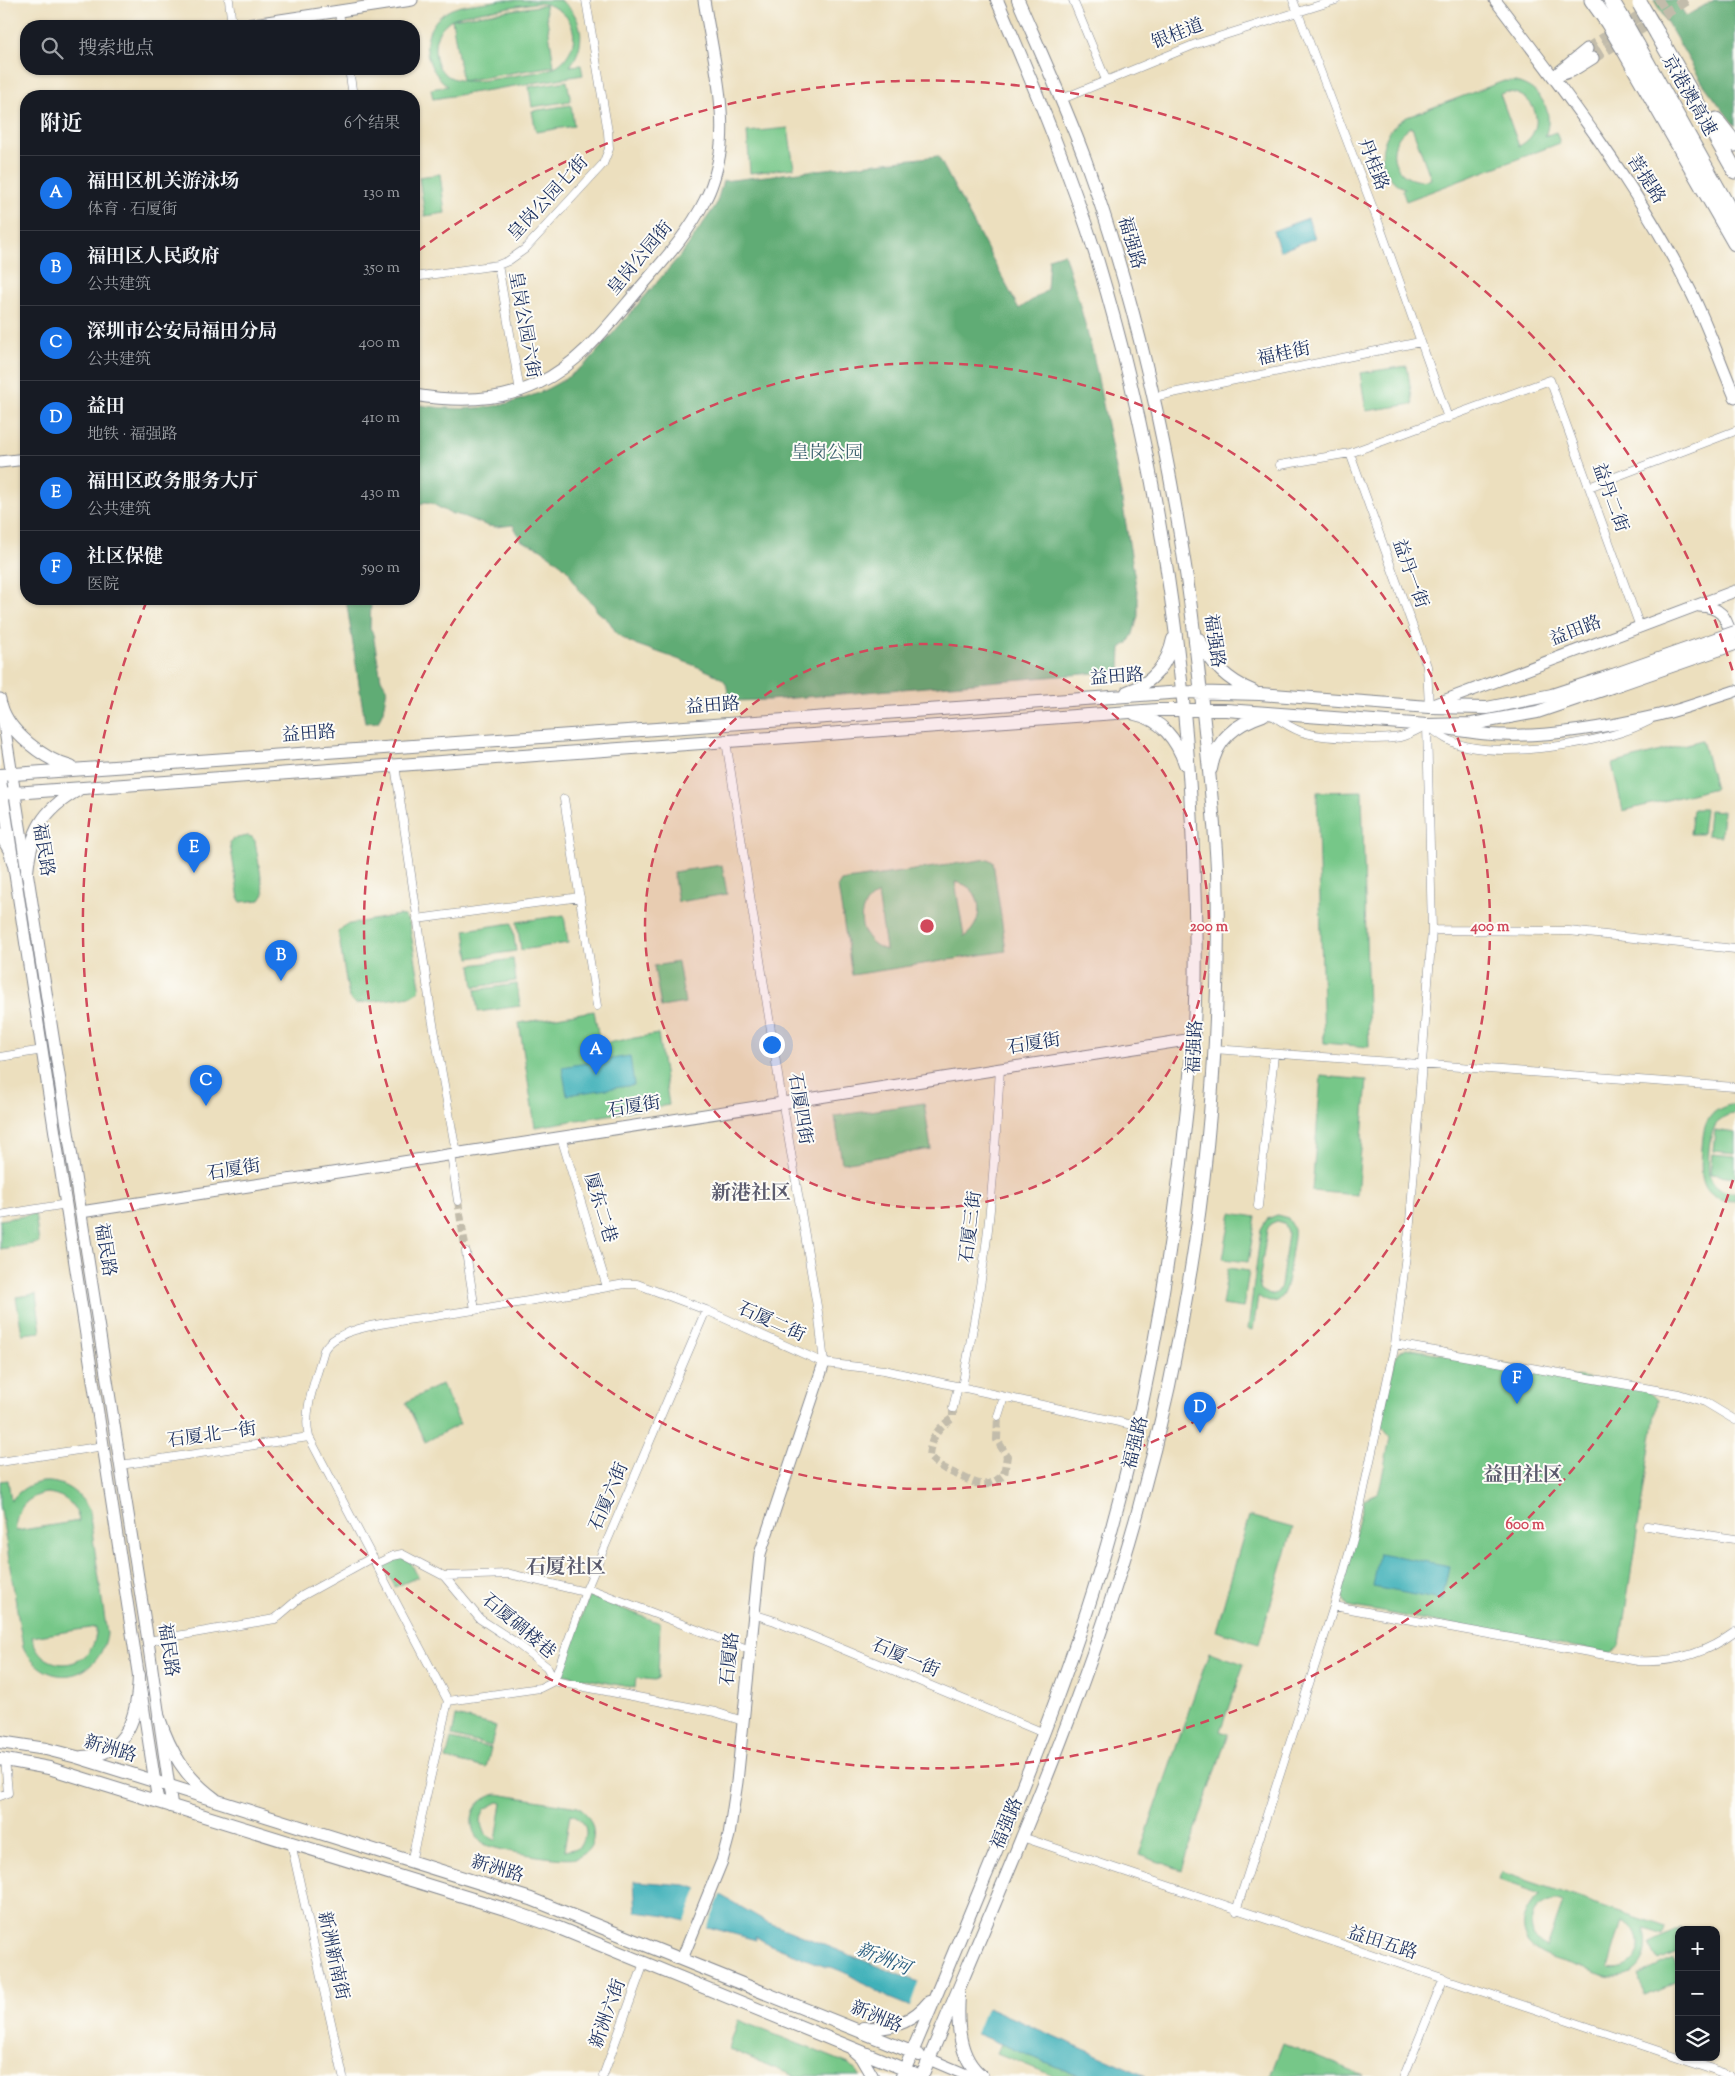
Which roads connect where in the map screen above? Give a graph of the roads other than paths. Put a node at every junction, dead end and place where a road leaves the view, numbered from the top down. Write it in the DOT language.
graph roads {
  1 [pos="229,0"];
  2 [pos="412,0"];
  3 [pos="586,0"];
  4 [pos="704,0"];
  5 [pos="997,0"];
  6 [pos="1018,0"];
  7 [pos="1073,0"];
  8 [pos="1293,0"];
  9 [pos="1336,0"];
  10 [pos="1495,0"];
  11 [pos="1592,0"];
  12 [pos="1611,0"];
  13 [pos="1639,2"];
  14 [pos="339,11"];
  15 [pos="1298,12"];
  16 [pos="1614,18"];
  17 [pos="231,20"];
  18 [pos="280,20"];
  19 [pos="341,20"];
  20 [pos="1631,48"];
  21 [pos="1590,53"];
  22 [pos="349,75"];
  23 [pos="1554,77"];
  24 [pos="1684,79"];
  25 [pos="1106,80"];
  26 [pos="352,90"];
  27 [pos="1062,99"];
  28 [pos="1735,144"];
  29 [pos="1735,171"];
  30 [pos="1735,220"];
  31 [pos="1735,243"];
  32 [pos="498,265"];
  33 [pos="420,275"];
  34 [pos="1420,342"];
  35 [pos="520,391"];
  36 [pos="420,396"];
  37 [pos="1153,397"];
  38 [pos="1735,397"];
  39 [pos="1448,418"];
  40 [pos="1735,431"];
  41 [pos="1350,453"];
  42 [pos="20,459"];
  43 [pos="0,462"];
  44 [pos="1280,465"];
  45 [pos="1589,487"];
  46 [pos="1735,591"];
  47 [pos="1696,606"];
  48 [pos="1176,627"];
  49 [pos="1640,627"];
  50 [pos="1194,628"];
  51 [pos="1735,632"];
  52 [pos="1735,645"];
  53 [pos="1616,680"];
  54 [pos="1735,680"];
  55 [pos="1735,690"];
  56 [pos="1202,691"];
  57 [pos="1183,692"];
  58 [pos="1260,694"];
  59 [pos="1720,695"];
  60 [pos="1115,696"];
  61 [pos="1735,697"];
  62 [pos="0,702"];
  63 [pos="1429,706"];
  64 [pos="1184,710"];
  65 [pos="1203,710"];
  66 [pos="1125,712"];
  67 [pos="1269,713"];
  68 [pos="1427,725"];
  69 [pos="726,741"];
  70 [pos="395,765"];
  71 [pos="84,768"];
  72 [pos="4,775"];
  73 [pos="1190,781"];
  74 [pos="1210,781"];
  75 [pos="82,788"];
  76 [pos="6,794"];
  77 [pos="564,799"];
  78 [pos="0,834"];
  79 [pos="13,862"];
  80 [pos="27,872"];
  81 [pos="580,897"];
  82 [pos="417,919"];
  83 [pos="1432,930"];
  84 [pos="1735,949"];
  85 [pos="597,1006"];
  86 [pos="1193,1039"];
  87 [pos="1214,1049"];
  88 [pos="43,1050"];
  89 [pos="1274,1054"];
  90 [pos="0,1057"];
  91 [pos="1423,1065"];
  92 [pos="1000,1068"];
  93 [pos="1735,1088"];
  94 [pos="782,1103"];
  95 [pos="561,1138"];
  96 [pos="455,1154"];
  97 [pos="458,1201"];
  98 [pos="67,1204"];
  99 [pos="1258,1206"];
  100 [pos="81,1212"];
  101 [pos="0,1215"];
  102 [pos="466,1252"];
  103 [pos="608,1287"];
  104 [pos="475,1310"];
  105 [pos="706,1310"];
  106 [pos="1395,1344"];
  107 [pos="824,1363"];
  108 [pos="960,1387"];
  109 [pos="1004,1397"];
  110 [pos="953,1408"];
  111 [pos="998,1416"];
  112 [pos="1735,1420"];
  113 [pos="1137,1426"];
  114 [pos="309,1438"];
  115 [pos="104,1446"];
  116 [pos="0,1462"];
  117 [pos="120,1465"];
  118 [pos="1647,1526"];
  119 [pos="1735,1539"];
  120 [pos="374,1561"];
  121 [pos="444,1576"];
  122 [pos="586,1590"];
  123 [pos="1334,1606"];
  124 [pos="754,1614"];
  125 [pos="1735,1632"];
  126 [pos="148,1641"];
  127 [pos="750,1650"];
  128 [pos="139,1675"];
  129 [pos="554,1681"];
  130 [pos="448,1701"];
  131 [pos="159,1718"];
  132 [pos="743,1721"];
  133 [pos="1044,1733"];
  134 [pos="2,1742"];
  135 [pos="18,1744"];
  136 [pos="77,1758"];
  137 [pos="7,1759"];
  138 [pos="155,1782"];
  139 [pos="169,1787"];
  140 [pos="0,1796"];
  141 [pos="158,1802"];
  142 [pos="223,1804"];
  143 [pos="172,1807"];
  144 [pos="1022,1837"];
  145 [pos="291,1843"];
  146 [pos="411,1862"];
  147 [pos="1236,1910"];
  148 [pos="682,1959"];
  149 [pos="644,1962"];
  150 [pos="1443,1980"];
  151 [pos="959,1985"];
  152 [pos="936,1994"];
  153 [pos="844,2024"];
  154 [pos="849,2046"];
  155 [pos="912,2052"];
  156 [pos="929,2059"];
  157 [pos="904,2072"];
  158 [pos="342,2076"];
  159 [pos="603,2076"];
  160 [pos="872,2076"];
  161 [pos="922,2076"];
  162 [pos="969,2076"];
  163 [pos="982,2076"];
  164 [pos="1404,2076"];
  165 [pos="1734,2076"];
  1 -- 17 [label="street"];
  2 -- 14 [label="street"];
  3 -- 32 [label="street, 皇岗公园七街"];
  4 -- 35 [label="street, 皇岗公园街"];
  5 -- 48 [label="main road, 福强路"];
  6 -- 27 [label="main road, 福强路"];
  7 -- 25 [label="street"];
  8 -- 15 [label="street, 丹桂路"];
  9 -- 15 [label="street, 银桂道"];
  10 -- 23 [label="street, 菩提路"];
  11 -- 16 [label="highway"];
  12 -- 16 [label="highway"];
  13 -- 24 [label="highway, 京港澳高速, bridge"];
  14 -- 18 [label="street"];
  14 -- 19 [label="street"];
  15 -- 25 [label="street, 银桂道"];
  15 -- 34 [label="street, 丹桂路"];
  16 -- 20 [label="highway, bridge"];
  20 -- 30 [label="highway, 京港澳高速"];
  20 -- 31 [label="highway"];
  21 -- 23 [label="street"];
  22 -- 26 [label="street"];
  23 -- 38 [label="street, 菩提路"];
  24 -- 28 [label="highway"];
  24 -- 29 [label="highway, 京港澳高速"];
  25 -- 27 [label="street, 银桂道"];
  27 -- 37 [label="main road, 福强路"];
  32 -- 33 [label="street, 皇岗公园七街"];
  32 -- 35 [label="street, 皇岗公园六街"];
  34 -- 37 [label="street, 福桂街"];
  34 -- 39 [label="street, 丹桂路"];
  35 -- 36 [label="street, 皇岗公园街"];
  37 -- 50 [label="main road, 福强路"];
  39 -- 41 [label="street"];
  39 -- 45 [label="street, 益丹二街"];
  40 -- 45 [label="street"];
  41 -- 44 [label="street"];
  41 -- 63 [label="street, 益丹一街"];
  42 -- 43 [label="street"];
  45 -- 49 [label="street, 益丹二街"];
  46 -- 47 [label="street, 益田路"];
  47 -- 49 [label="street, 益田路"];
  47 -- 52 [label="street"];
  48 -- 57 [label="main road, 福强路"];
  48 -- 60 [label="main road"];
  49 -- 63 [label="street, 益田路"];
  50 -- 56 [label="main road, 福强路"];
  50 -- 58 [label="main road"];
  51 -- 53 [label="main road, 益田路, bridge"];
  52 -- 53 [label="main road, 益田路, bridge"];
  53 -- 63 [label="main road, 益田路"];
  53 -- 68 [label="main road, 益田路"];
  54 -- 59 [label="street"];
  55 -- 59 [label="street, 益田路"];
  56 -- 57 [label="main road, 益田路"];
  56 -- 58 [label="main road, 益田路"];
  56 -- 65 [label="main road, 福强路"];
  57 -- 60 [label="main road, 益田路"];
  57 -- 64 [label="main road, 福强路"];
  58 -- 63 [label="main road, 益田路"];
  59 -- 61 [label="street"];
  59 -- 68 [label="street, 益田路"];
  60 -- 71 [label="main road, 益田路"];
  62 -- 71 [label="main road"];
  62 -- 72 [label="street, 福民路"];
  64 -- 65 [label="main road, 益田路"];
  64 -- 66 [label="main road, 益田路"];
  64 -- 73 [label="main road, 福强路"];
  65 -- 67 [label="main road, 益田路"];
  65 -- 74 [label="main road, 福强路"];
  66 -- 69 [label="main road, 益田路"];
  66 -- 73 [label="main road"];
  67 -- 68 [label="main road, 益田路"];
  67 -- 68 [label="street"];
  67 -- 74 [label="main road"];
  68 -- 83 [label="street"];
  69 -- 70 [label="main road, 益田路"];
  69 -- 94 [label="street, 石厦四街"];
  70 -- 75 [label="main road, 益田路"];
  70 -- 82 [label="street"];
  71 -- 72 [label="main road, 益田路"];
  72 -- 76 [label="street, 福民路"];
  73 -- 86 [label="main road, 福强路"];
  74 -- 87 [label="main road, 福强路"];
  75 -- 76 [label="main road, 益田路"];
  75 -- 80 [label="main road"];
  76 -- 79 [label="street, 福民路"];
  76 -- 80 [label="street, 福民路"];
  77 -- 81 [label="street"];
  78 -- 79 [label="main road"];
  79 -- 88 [label="street, 福民路"];
  80 -- 100 [label="street, 福民路"];
  81 -- 82 [label="street"];
  81 -- 85 [label="street"];
  82 -- 96 [label="street"];
  83 -- 84 [label="street"];
  83 -- 91 [label="street"];
  86 -- 92 [label="street, 石厦街"];
  86 -- 113 [label="main road, 福强路"];
  87 -- 89 [label="street"];
  87 -- 144 [label="main road, 福强路"];
  88 -- 90 [label="street"];
  88 -- 98 [label="street, 福民路"];
  89 -- 91 [label="street"];
  89 -- 99 [label="street"];
  91 -- 93 [label="street"];
  91 -- 106 [label="street"];
  92 -- 94 [label="street, 石厦街"];
  92 -- 108 [label="street, 石厦三街"];
  94 -- 95 [label="street, 石厦街"];
  94 -- 107 [label="street, 石厦四街"];
  95 -- 96 [label="street, 石厦街"];
  95 -- 103 [label="street, 厦东二巷"];
  96 -- 97 [label="street"];
  96 -- 100 [label="street, 石厦街"];
  98 -- 101 [label="street"];
  98 -- 115 [label="street, 福民路"];
  100 -- 117 [label="street, 福民路"];
  102 -- 104 [label="street"];
  103 -- 104 [label="street, 石厦二街"];
  103 -- 105 [label="street, 石厦二街"];
  104 -- 114 [label="street, 石厦二街"];
  105 -- 107 [label="street, 石厦二街"];
  105 -- 122 [label="street, 石厦六街"];
  106 -- 112 [label="street"];
  106 -- 123 [label="street"];
  107 -- 108 [label="street, 石厦二街"];
  107 -- 124 [label="street, 石厦路"];
  108 -- 109 [label="street, 石厦二街"];
  108 -- 110 [label="street, 石厦三街"];
  109 -- 111 [label="street"];
  109 -- 113 [label="street, 石厦二街"];
  113 -- 133 [label="main road, 福强路"];
  114 -- 117 [label="street, 石厦北一街"];
  114 -- 120 [label="street"];
  115 -- 116 [label="street"];
  115 -- 128 [label="street, 福民路"];
  117 -- 126 [label="street, 福民路"];
  118 -- 119 [label="street"];
  120 -- 121 [label="street, 石厦碉楼巷"];
  120 -- 126 [label="street, 石厦碉楼巷"];
  120 -- 130 [label="street"];
  121 -- 122 [label="street"];
  121 -- 129 [label="street, 石厦碉楼巷"];
  122 -- 127 [label="street"];
  122 -- 129 [label="street, 石厦六街"];
  123 -- 125 [label="street"];
  123 -- 147 [label="street"];
  124 -- 127 [label="street, 石厦路"];
  124 -- 133 [label="street, 石厦一街"];
  126 -- 131 [label="street, 福民路"];
  127 -- 132 [label="street, 石厦路"];
  128 -- 136 [label="main road"];
  128 -- 138 [label="street, 福民路"];
  129 -- 130 [label="street"];
  129 -- 132 [label="street, 石厦碉楼巷"];
  130 -- 146 [label="street"];
  131 -- 139 [label="street, 福民路"];
  131 -- 142 [label="main road"];
  132 -- 148 [label="street, 石厦路"];
  133 -- 152 [label="main road, 福强路"];
  134 -- 135 [label="main road, 新洲路"];
  135 -- 136 [label="main road, 新洲路"];
  135 -- 137 [label="main road"];
  136 -- 138 [label="main road, 新洲路"];
  137 -- 140 [label="street"];
  137 -- 141 [label="main road, 新洲路"];
  138 -- 139 [label="main road, 新洲路"];
  138 -- 141 [label="street, 福民路"];
  139 -- 142 [label="main road, 新洲路"];
  139 -- 143 [label="street, 福民路"];
  141 -- 143 [label="main road, 新洲路"];
  142 -- 146 [label="main road, 新洲路"];
  143 -- 145 [label="main road, 新洲路"];
  144 -- 147 [label="street, 益田五路"];
  144 -- 151 [label="main road, 福强路"];
  145 -- 149 [label="main road, 新洲路"];
  145 -- 158 [label="street, 新洲新南街"];
  146 -- 148 [label="main road, 新洲路"];
  147 -- 150 [label="street, 益田五路"];
  148 -- 153 [label="main road, 新洲路"];
  149 -- 154 [label="main road, 新洲路"];
  149 -- 159 [label="street, 新洲六街"];
  150 -- 164 [label="street"];
  150 -- 165 [label="street, 益田五路"];
  151 -- 156 [label="main road, 福强路"];
  151 -- 163 [label="main road"];
  152 -- 153 [label="main road"];
  152 -- 155 [label="main road, 福强路"];
  153 -- 155 [label="main road, 新洲路"];
  154 -- 157 [label="main road, 新洲路"];
  154 -- 160 [label="main road"];
  155 -- 156 [label="main road, 新洲路"];
  155 -- 157 [label="main road, 福强路"];
  156 -- 161 [label="main road, 福强路"];
  156 -- 162 [label="street, 新洲路"];
  157 -- 161 [label="main road, 新洲路"];
}
